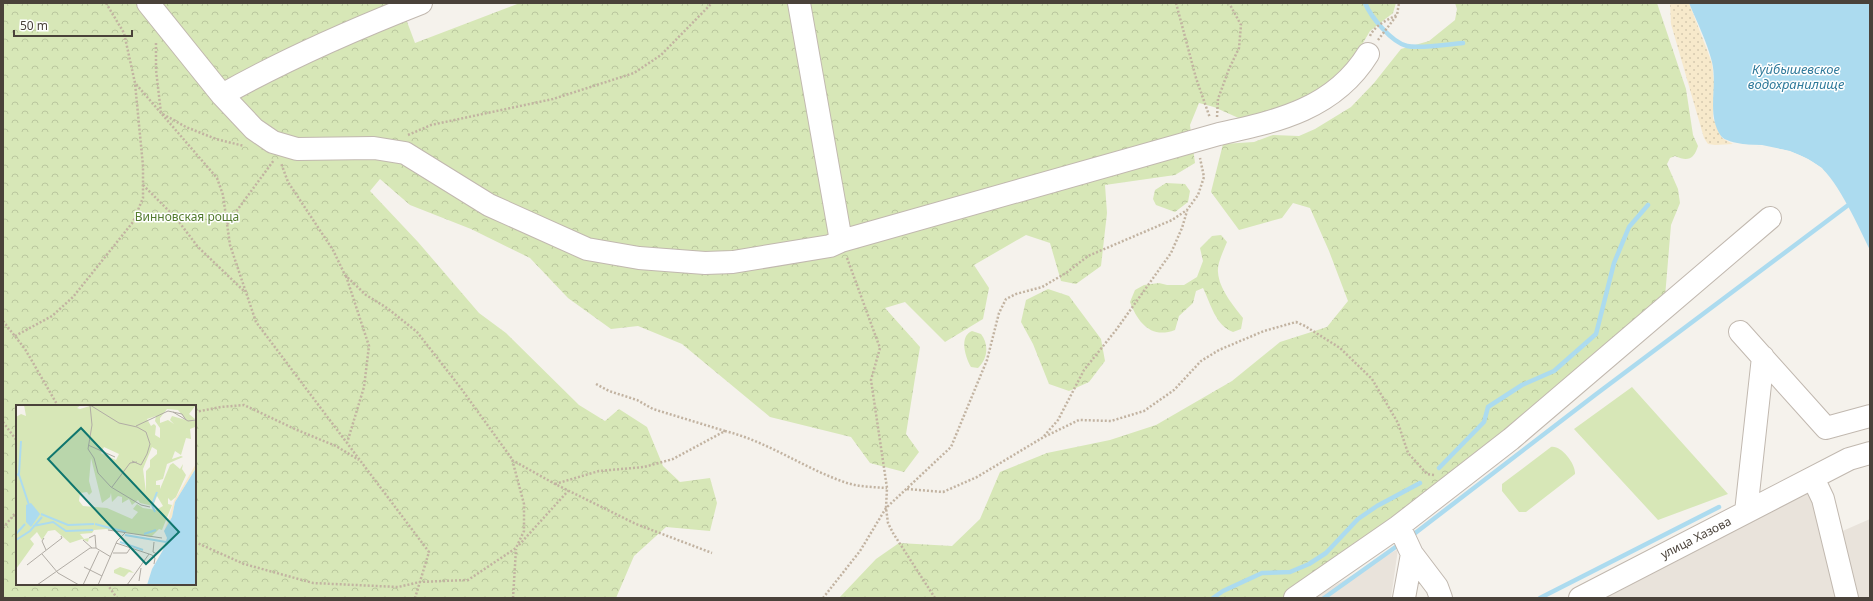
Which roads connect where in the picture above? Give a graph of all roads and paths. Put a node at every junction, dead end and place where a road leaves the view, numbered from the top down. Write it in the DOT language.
graph roads {
  1 [pos="106,3"];
  2 [pos="148,3"];
  3 [pos="421,3"];
  4 [pos="712,3"];
  5 [pos="799,3"];
  6 [pos="1176,3"];
  7 [pos="1228,3"];
  8 [pos="1398,3"];
  9 [pos="1397,15"];
  10 [pos="155,40"];
  11 [pos="1368,54"];
  12 [pos="135,83"];
  13 [pos="222,95"];
  14 [pos="161,113"];
  15 [pos="431,126"];
  16 [pos="1206,138"];
  17 [pos="248,146"];
  18 [pos="272,153"];
  19 [pos="282,165"];
  20 [pos="143,185"];
  21 [pos="1187,210"];
  22 [pos="1770,218"];
  23 [pos="227,224"];
  24 [pos="841,241"];
  25 [pos="345,275"];
  26 [pos="244,291"];
  27 [pos="3,321"];
  28 [pos="1740,332"];
  29 [pos="15,336"];
  30 [pos="1763,356"];
  31 [pos="596,384"];
  32 [pos="57,405"];
  33 [pos="196,412"];
  34 [pos="1870,416"];
  35 [pos="3,422"];
  36 [pos="725,431"];
  37 [pos="1042,438"];
  38 [pos="16,440"];
  39 [pos="347,443"];
  40 [pos="1870,453"];
  41 [pos="512,460"];
  42 [pos="361,462"];
  43 [pos="1813,478"];
  44 [pos="1455,481"];
  45 [pos="555,484"];
  46 [pos="887,488"];
  47 [pos="907,489"];
  48 [pos="568,491"];
  49 [pos="886,508"];
  50 [pos="1746,512"];
  51 [pos="16,513"];
  52 [pos="1399,526"];
  53 [pos="3,528"];
  54 [pos="196,542"];
  55 [pos="516,548"];
  56 [pos="712,553"];
  57 [pos="1412,554"];
  58 [pos="420,582"];
  59 [pos="108,585"];
  60 [pos="1587,596"];
  61 [pos="117,598"];
  62 [pos="415,598"];
  63 [pos="513,598"];
  64 [pos="823,598"];
  65 [pos="935,598"];
  66 [pos="1295,598"];
  67 [pos="1404,598"];
  68 [pos="1441,598"];
  69 [pos="1847,598"];
  1 -- 12 [label="path"];
  2 -- 13 [label="street"];
  3 -- 13 [label="street"];
  4 -- 15 [label="path"];
  5 -- 24 [label="street"];
  6 -- 16 [label="path"];
  7 -- 16 [label="path"];
  8 -- 9 [label="path"];
  9 -- 11 [label="path"];
  9 -- 11 [label="path"];
  10 -- 14 [label="path"];
  11 -- 16 [label="street"];
  12 -- 14 [label="path"];
  12 -- 20 [label="path"];
  13 -- 18 [label="street"];
  14 -- 17 [label="path"];
  14 -- 23 [label="path"];
  16 -- 21 [label="path"];
  16 -- 24 [label="street"];
  18 -- 19 [label="path"];
  18 -- 19 [label="path"];
  18 -- 23 [label="path"];
  18 -- 24 [label="street"];
  19 -- 25 [label="path"];
  20 -- 26 [label="path"];
  20 -- 29 [label="path"];
  21 -- 37 [label="path"];
  21 -- 47 [label="path"];
  22 -- 44 [label="street"];
  23 -- 26 [label="path"];
  24 -- 46 [label="path"];
  25 -- 39 [label="path"];
  25 -- 41 [label="path"];
  26 -- 39 [label="path"];
  27 -- 29 [label="path"];
  28 -- 30 [label="street"];
  29 -- 32 [label="path"];
  30 -- 34 [label="street"];
  30 -- 50 [label="street"];
  31 -- 36 [label="path"];
  33 -- 42 [label="path"];
  35 -- 38 [label="path"];
  36 -- 45 [label="path"];
  36 -- 46 [label="path"];
  37 -- 44 [label="path"];
  37 -- 47 [label="path"];
  39 -- 42 [label="path"];
  40 -- 43 [label="street, улица Хазова"];
  41 -- 45 [label="path"];
  41 -- 55 [label="path"];
  42 -- 58 [label="path"];
  43 -- 50 [label="street, улица Хазова"];
  43 -- 69 [label="street"];
  44 -- 52 [label="street"];
  45 -- 48 [label="path"];
  46 -- 49 [label="path"];
  47 -- 49 [label="path"];
  48 -- 55 [label="path"];
  48 -- 56 [label="path"];
  49 -- 64 [label="path"];
  49 -- 65 [label="path"];
  50 -- 60 [label="street, улица Хазова"];
  51 -- 53 [label="path"];
  52 -- 57 [label="street"];
  52 -- 66 [label="street"];
  54 -- 58 [label="path"];
  55 -- 58 [label="path"];
  55 -- 63 [label="path"];
  57 -- 67 [label="street"];
  57 -- 68 [label="street"];
  58 -- 62 [label="path"];
  59 -- 61 [label="path"];
}
